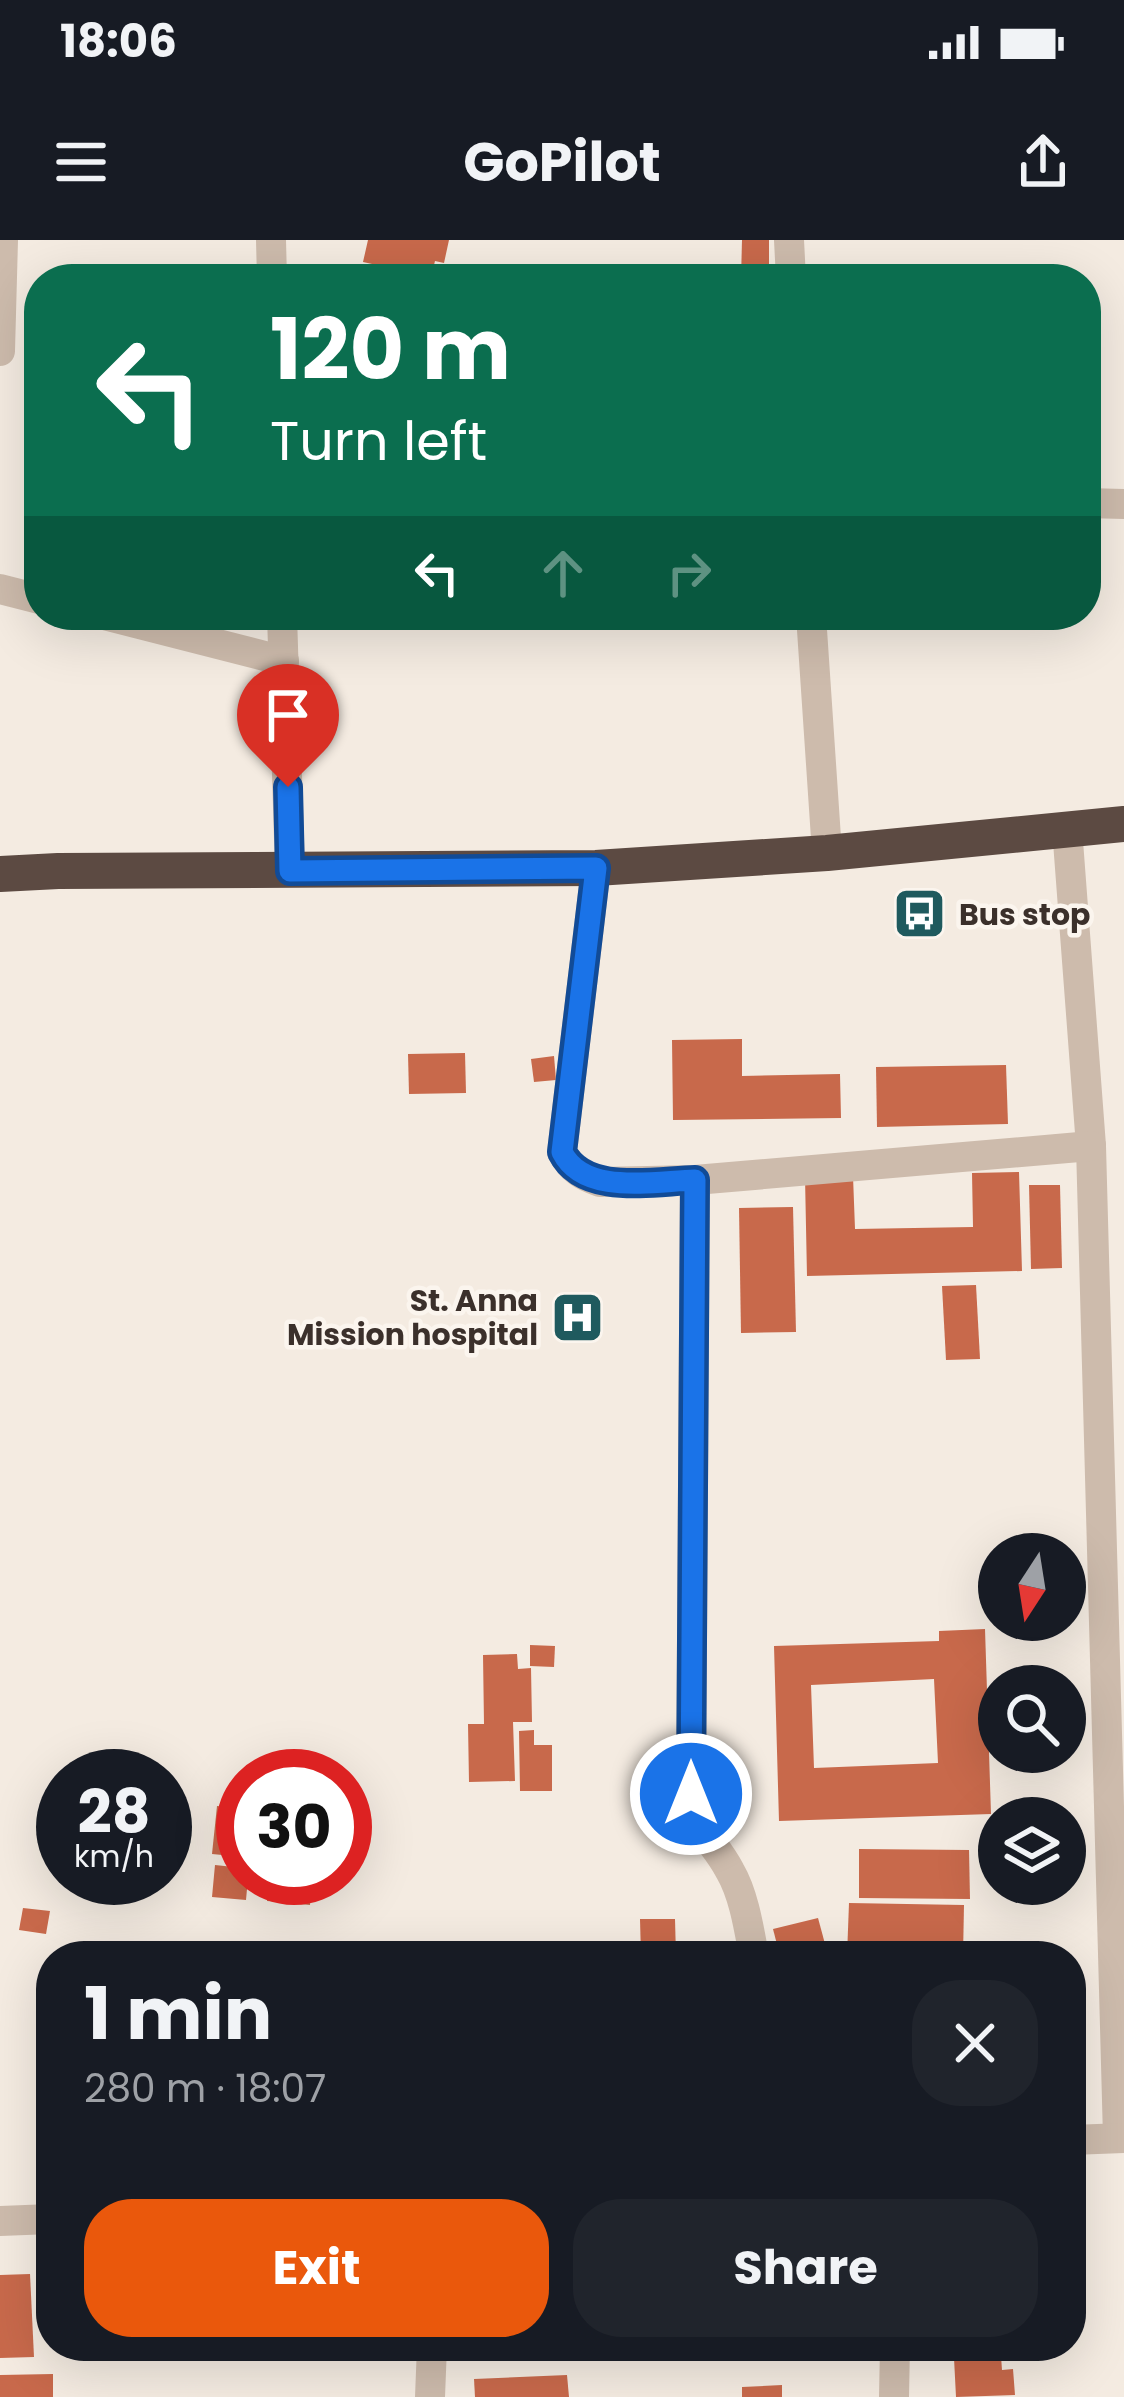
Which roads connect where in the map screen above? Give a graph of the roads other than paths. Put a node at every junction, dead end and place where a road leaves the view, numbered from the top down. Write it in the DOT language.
graph roads {
  1 [pos="3,240"];
  2 [pos="0,351"];
  3 [pos="163,630"];
  4 [pos="283,630"];
  5 [pos="812,630"];
  6 [pos="284,661"];
  7 [pos="1124,824"];
  8 [pos="1067,828"];
  9 [pos="827,854"];
  10 [pos="596,868"];
  11 [pos="290,871"];
  12 [pos="0,874"];
  13 [pos="1091,1146"];
  14 [pos="695,1180"];
  15 [pos="1112,1468"];
  16 [pos="750,1941"];
  17 [pos="1121,2137"];
  18 [pos="1086,2139"];
  19 [pos="36,2220"];
  20 [pos="0,2221"];
  21 [pos="431,2361"];
  22 [pos="895,2361"];
  23 [pos="430,2397"];
  24 [pos="894,2397"];
  1 -- 2 [label="street"];
  3 -- 6 [label="street"];
  4 -- 6 [label="street"];
  5 -- 9 [label="street"];
  6 -- 11 [label="street"];
  7 -- 8 [label="highway"];
  8 -- 9 [label="highway"];
  8 -- 13 [label="street"];
  9 -- 10 [label="highway"];
  10 -- 11 [label="highway"];
  10 -- 14 [label="street"];
  11 -- 12 [label="highway"];
  13 -- 14 [label="street"];
  13 -- 15 [label="street"];
  14 -- 16 [label="street"];
  15 -- 17 [label="street"];
  17 -- 18 [label="street"];
  19 -- 20 [label="street"];
  21 -- 23 [label="street"];
  22 -- 24 [label="street"];
}
